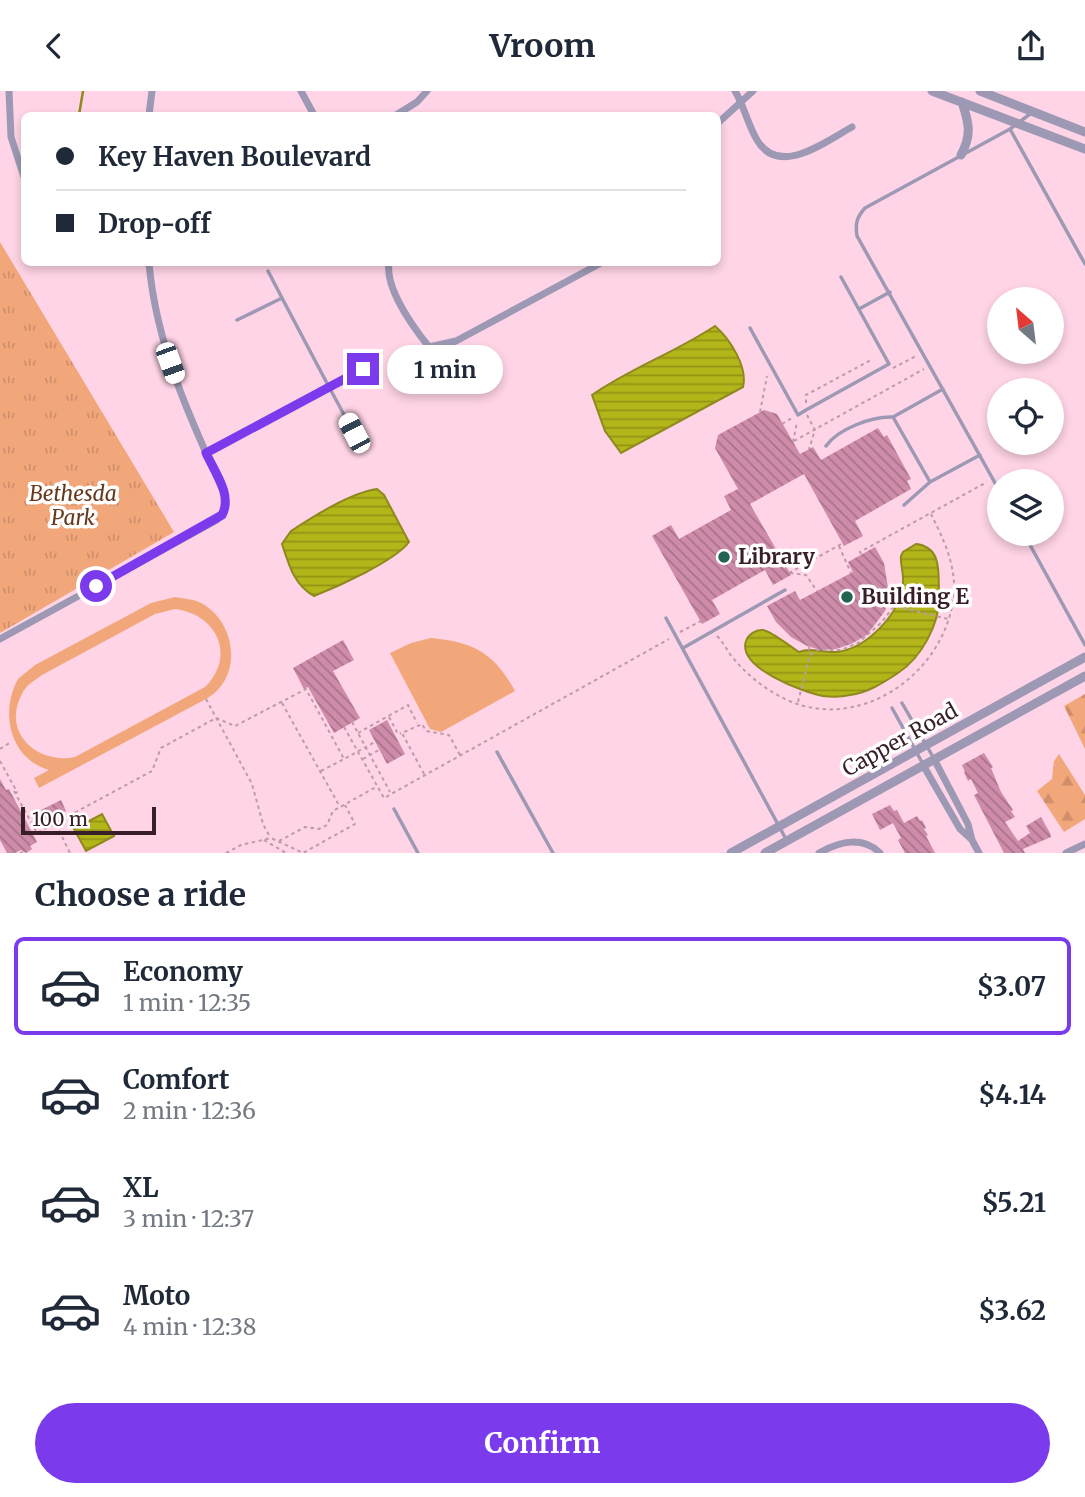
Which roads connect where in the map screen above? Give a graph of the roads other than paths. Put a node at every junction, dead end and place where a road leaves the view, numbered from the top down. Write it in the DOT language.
graph roads {
  1 [pos="9,91"];
  2 [pos="152,91"];
  3 [pos="301,91"];
  4 [pos="427,91"];
  5 [pos="735,91"];
  6 [pos="753,91"];
  7 [pos="932,91"];
  8 [pos="980,91"];
  9 [pos="962,102"];
  10 [pos="741,104"];
  11 [pos="149,112"];
  12 [pos="312,112"];
  13 [pos="401,112"];
  14 [pos="1033,112"];
  15 [pos="721,121"];
  16 [pos="1014,126"];
  17 [pos="852,127"];
  18 [pos="1085,132"];
  19 [pos="1085,149"];
  20 [pos="961,155"];
  21 [pos="21,168"];
  22 [pos="1085,264"];
  23 [pos="149,266"];
  24 [pos="388,266"];
  25 [pos="595,266"];
  26 [pos="268,271"];
  27 [pos="841,277"];
  28 [pos="890,292"];
  29 [pos="282,298"];
  30 [pos="859,310"];
  31 [pos="237,320"];
  32 [pos="750,328"];
  33 [pos="363,369"];
  34 [pos="329,387"];
  35 [pos="943,389"];
  36 [pos="893,417"];
  37 [pos="354,433"];
  38 [pos="826,446"];
  39 [pos="206,453"];
  40 [pos="980,455"];
  41 [pos="988,469"];
  42 [pos="930,482"];
  43 [pos="904,505"];
  44 [pos="1031,546"];
  45 [pos="785,590"];
  46 [pos="666,618"];
  47 [pos="0,639"];
  48 [pos="1085,645"];
  49 [pos="682,648"];
  50 [pos="1085,657"];
  51 [pos="1085,676"];
  52 [pos="902,703"];
  53 [pos="892,708"];
  54 [pos="926,745"];
  55 [pos="915,751"];
  56 [pos="497,752"];
  57 [pos="934,759"];
  58 [pos="923,765"];
  59 [pos="952,792"];
  60 [pos="942,798"];
  61 [pos="394,809"];
  62 [pos="779,826"];
  63 [pos="972,840"];
  64 [pos="787,841"];
  65 [pos="1085,844"];
  66 [pos="418,853"];
  67 [pos="553,853"];
  68 [pos="731,853"];
  69 [pos="765,853"];
  70 [pos="819,853"];
  71 [pos="880,853"];
  72 [pos="979,853"];
  73 [pos="1066,853"];
  1 -- 21 [label="street"];
  2 -- 11 [label="street"];
  3 -- 12 [label="street"];
  4 -- 13 [label="street"];
  5 -- 10 [label="street"];
  6 -- 10 [label="street"];
  7 -- 9 [label="street"];
  8 -- 14 [label="street"];
  9 -- 16 [label="street"];
  9 -- 20 [label="street"];
  10 -- 15 [label="street"];
  10 -- 17 [label="street"];
  14 -- 16 [label="lane"];
  14 -- 18 [label="street"];
  16 -- 19 [label="street"];
  16 -- 20 [label="lane"];
  16 -- 22 [label="lane"];
  20 -- 28 [label="lane"];
  23 -- 39 [label="street"];
  24 -- 25 [label="street"];
  26 -- 29 [label="lane"];
  27 -- 30 [label="lane"];
  28 -- 30 [label="lane"];
  28 -- 35 [label="lane"];
  29 -- 31 [label="lane"];
  29 -- 34 [label="lane"];
  30 -- 32 [label="lane"];
  33 -- 34 [label="lane"];
  34 -- 37 [label="lane"];
  34 -- 39 [label="lane"];
  35 -- 36 [label="lane"];
  35 -- 40 [label="lane"];
  36 -- 38 [label="lane"];
  36 -- 42 [label="lane"];
  39 -- 47 [label="street"];
  40 -- 41 [label="lane"];
  40 -- 42 [label="lane"];
  42 -- 43 [label="lane"];
  44 -- 48 [label="lane"];
  45 -- 49 [label="lane"];
  46 -- 49 [label="lane"];
  49 -- 62 [label="lane"];
  50 -- 54 [label="street, Capper Road"];
  51 -- 57 [label="street, Capper Road"];
  52 -- 54 [label="lane"];
  53 -- 55 [label="lane"];
  54 -- 55 [label="street, Capper Road"];
  54 -- 57 [label="lane"];
  55 -- 58 [label="lane"];
  55 -- 62 [label="street, Capper Road"];
  56 -- 67 [label="lane"];
  57 -- 58 [label="street, Capper Road"];
  57 -- 59 [label="street"];
  58 -- 60 [label="street"];
  58 -- 64 [label="street, Capper Road"];
  59 -- 60 [label="street"];
  59 -- 63 [label="street"];
  60 -- 63 [label="street"];
  61 -- 66 [label="lane"];
  62 -- 64 [label="lane"];
  62 -- 68 [label="street, Capper Road"];
  63 -- 72 [label="street"];
  64 -- 69 [label="street, Capper Road"];
  65 -- 73 [label="street"];
  70 -- 71 [label="street"];
}
